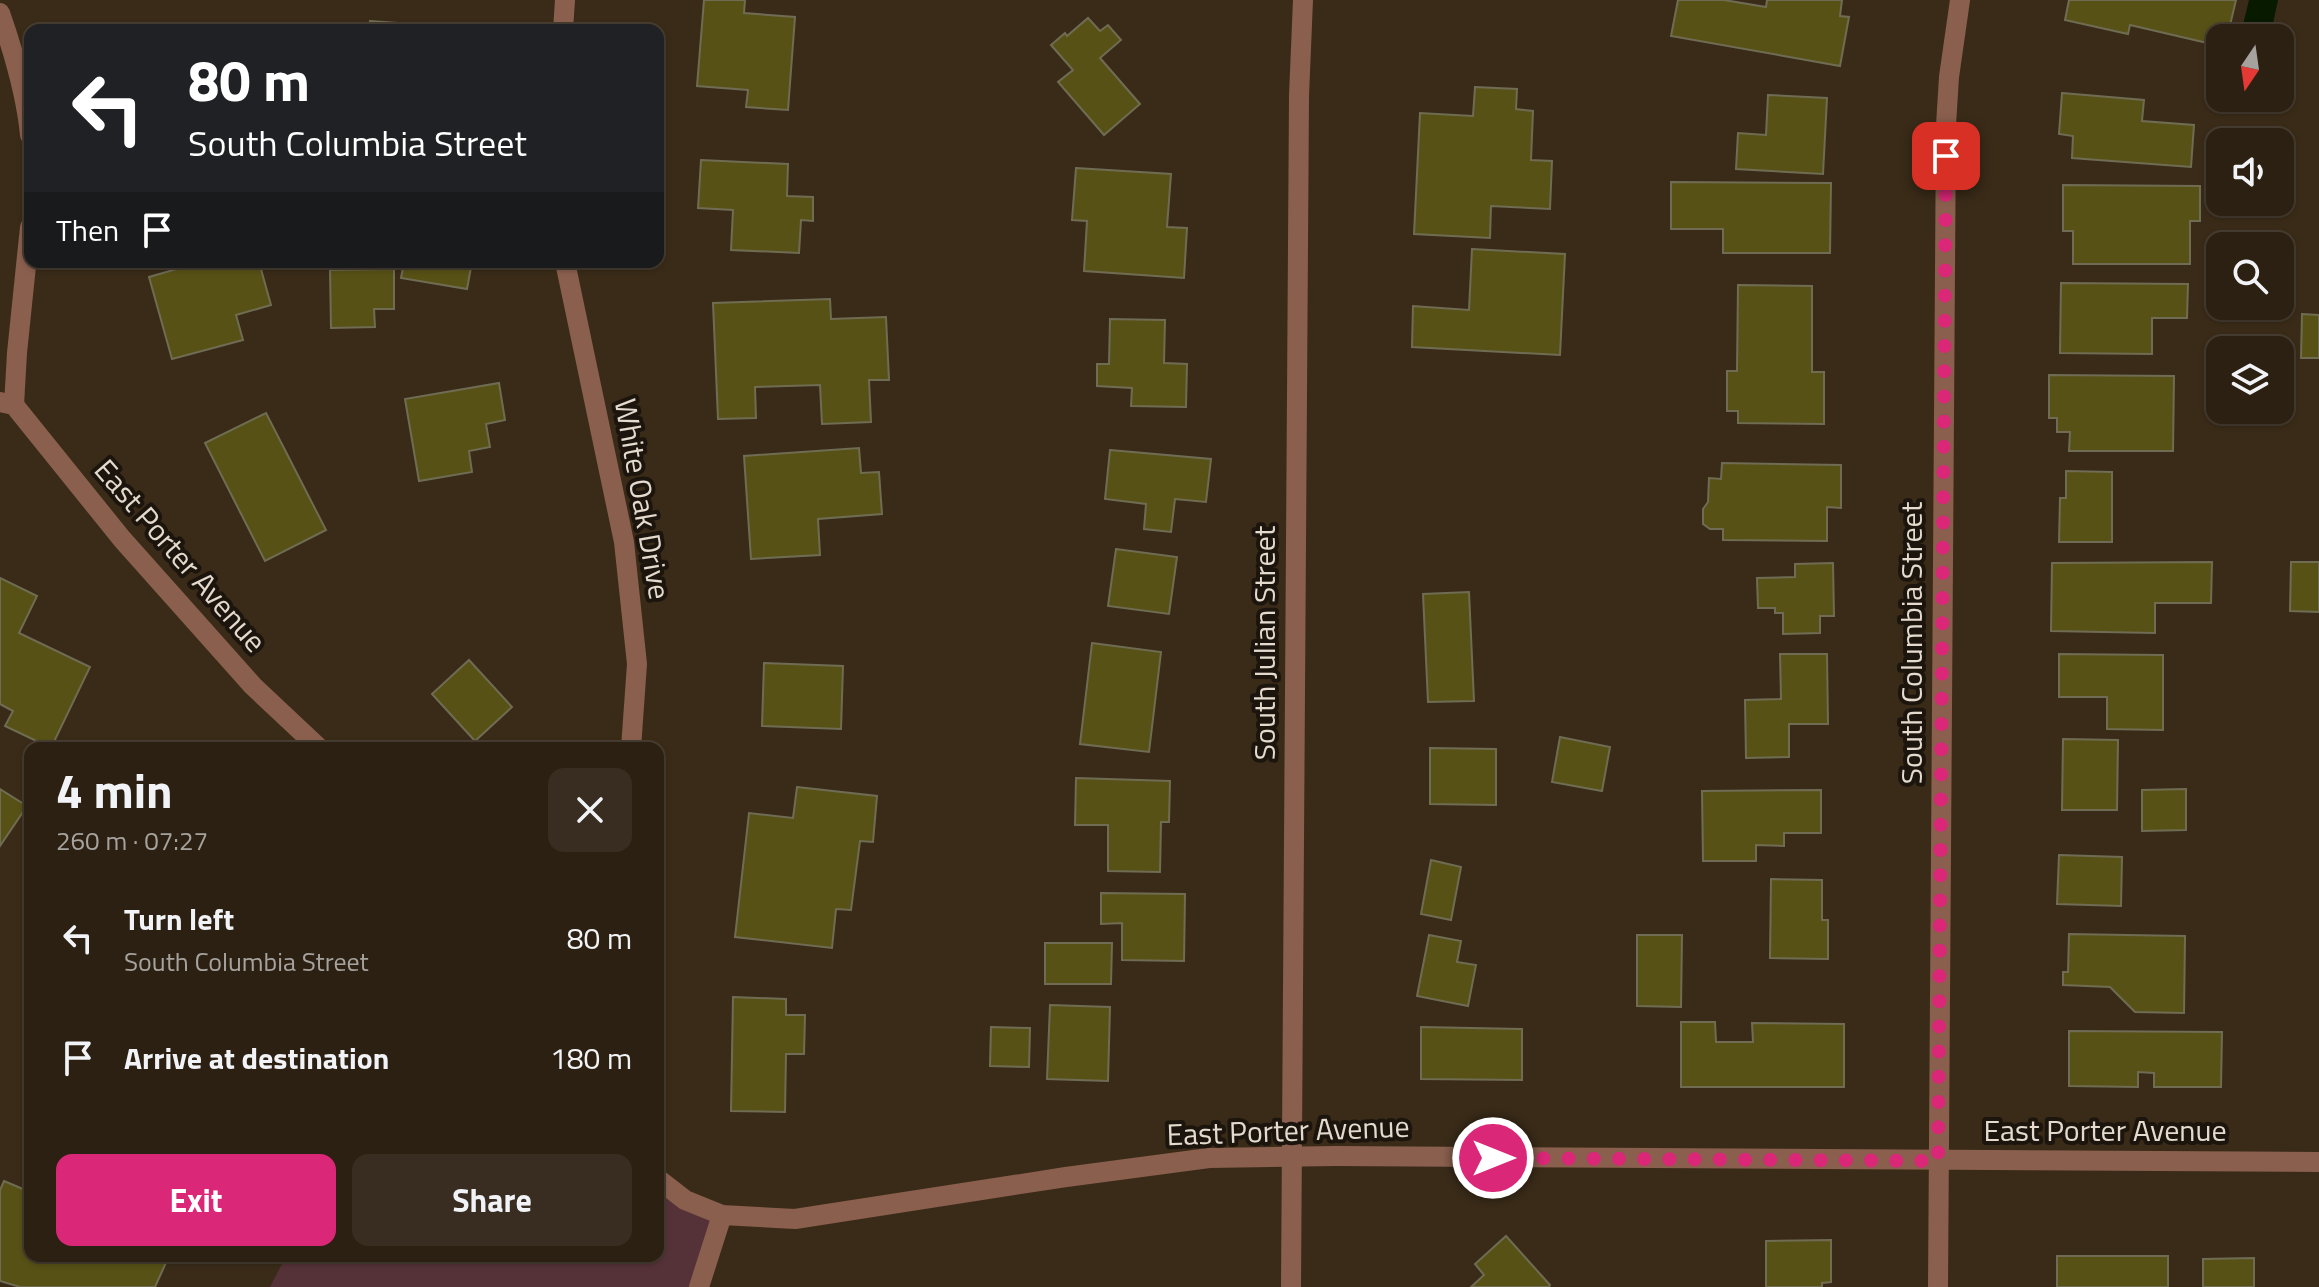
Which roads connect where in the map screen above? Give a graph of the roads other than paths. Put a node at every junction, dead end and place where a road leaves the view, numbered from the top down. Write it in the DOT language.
graph roads {
  1 [pos="565,0"];
  2 [pos="1303,0"];
  3 [pos="1960,0"];
  4 [pos="0,13"];
  5 [pos="563,24"];
  6 [pos="24,95"];
  7 [pos="25,268"];
  8 [pos="566,268"];
  9 [pos="7,404"];
  10 [pos="313,742"];
  11 [pos="631,742"];
  12 [pos="1292,1157"];
  13 [pos="1938,1161"];
  14 [pos="2319,1162"];
  15 [pos="664,1184"];
  16 [pos="722,1215"];
  17 [pos="699,1287"];
  18 [pos="1291,1287"];
  19 [pos="1938,1287"];
  1 -- 5 [label="street"];
  2 -- 12 [label="street, South Julian Street"];
  3 -- 13 [label="street, South Columbia Street"];
  4 -- 6 [label="street"];
  7 -- 9 [label="street"];
  8 -- 11 [label="street, White Oak Drive"];
  9 -- 10 [label="street, East Porter Avenue"];
  12 -- 13 [label="street, East Porter Avenue"];
  12 -- 16 [label="street, East Porter Avenue"];
  12 -- 18 [label="street, South Julian Street"];
  13 -- 14 [label="street, East Porter Avenue"];
  13 -- 19 [label="street, South Columbia Street"];
  15 -- 16 [label="street, East Porter Avenue"];
  16 -- 17 [label="street"];
}
